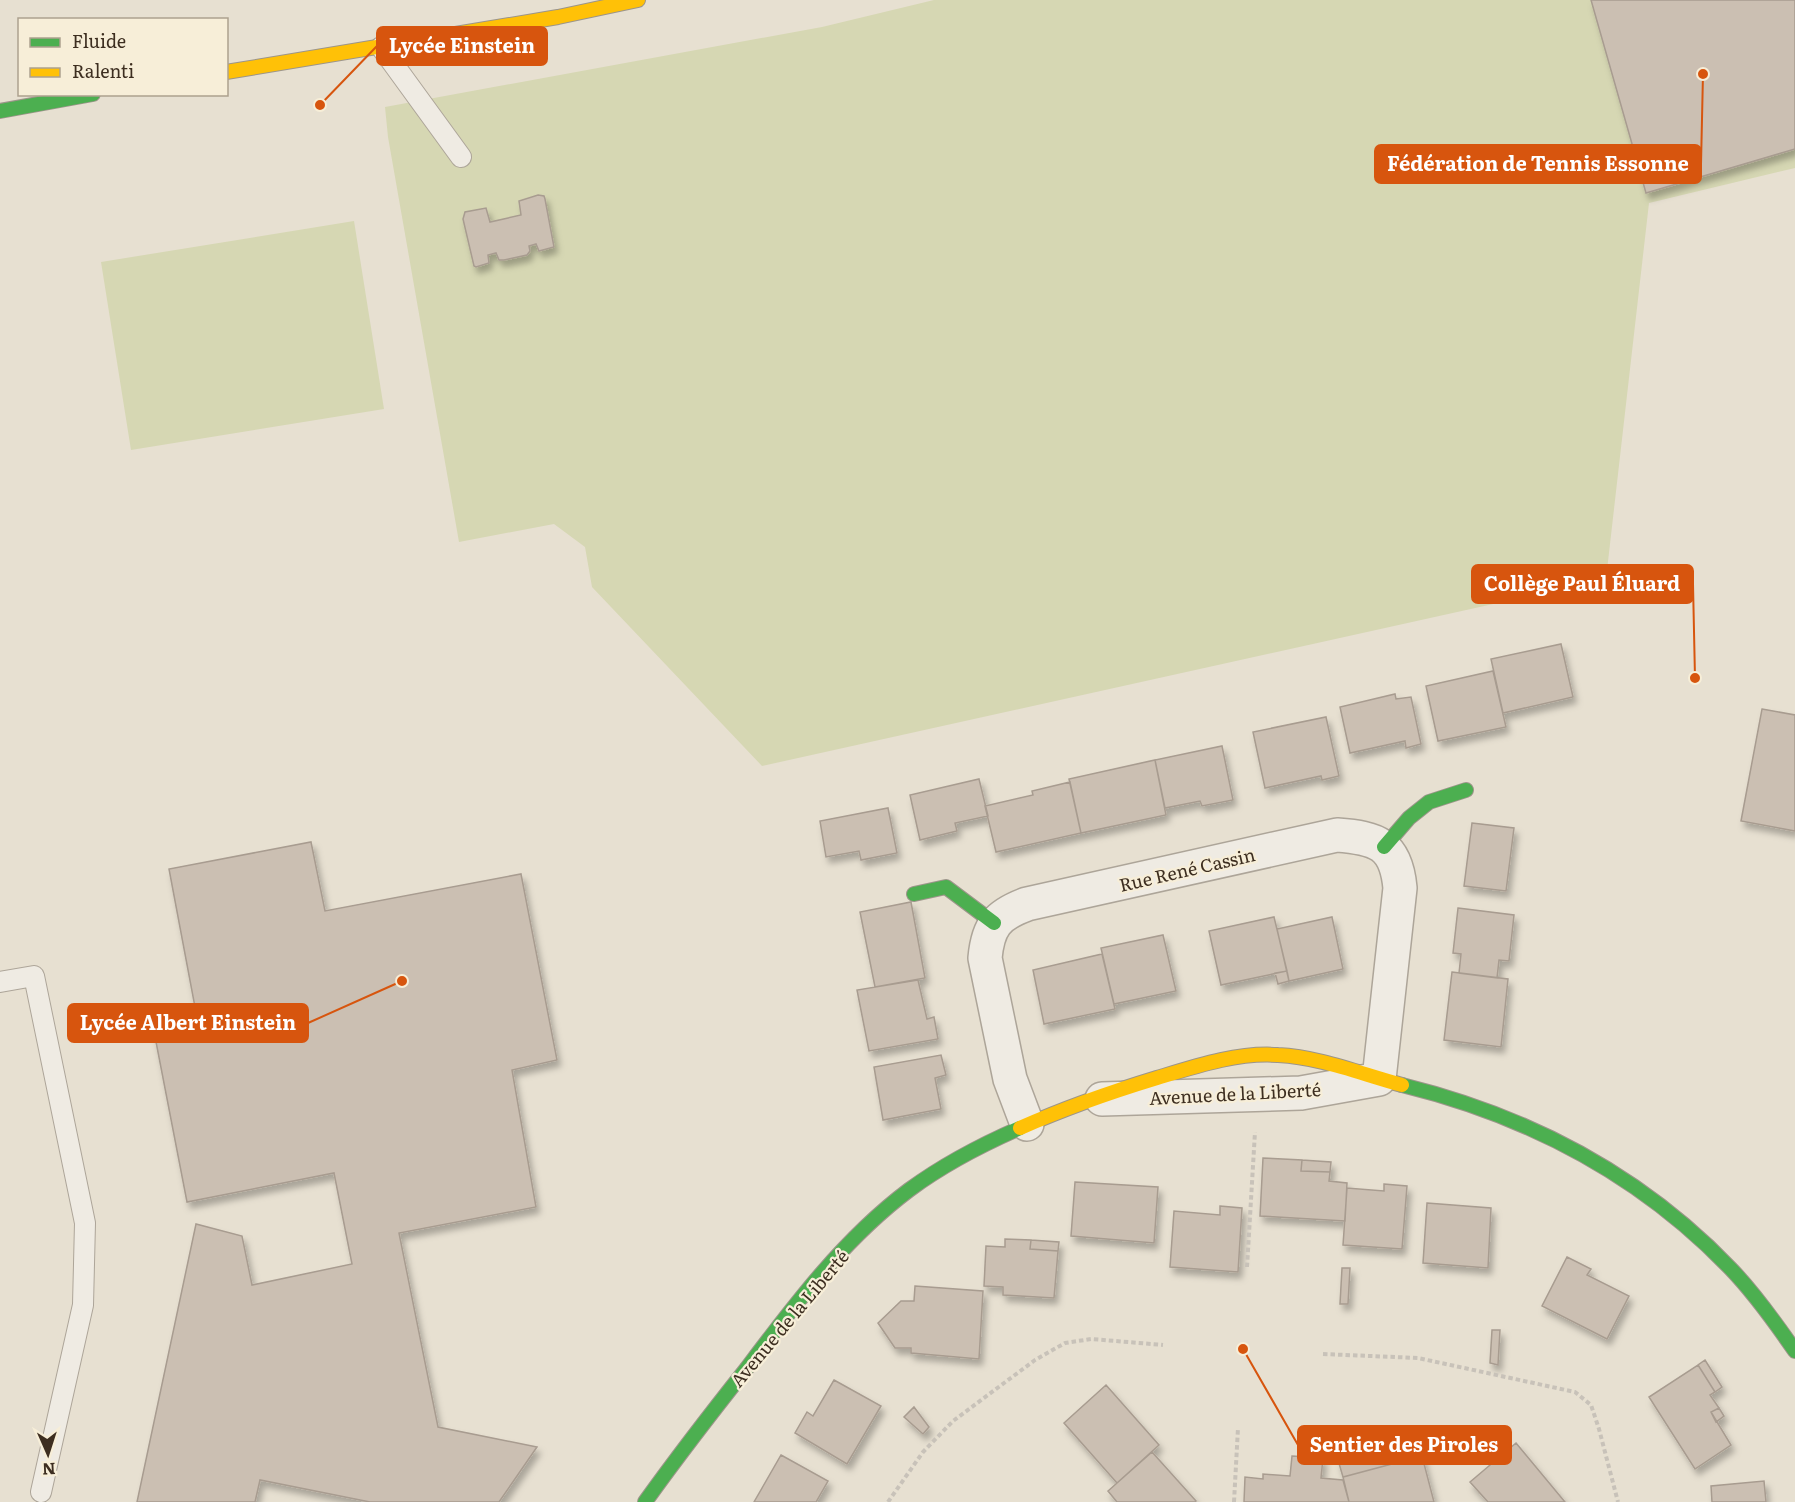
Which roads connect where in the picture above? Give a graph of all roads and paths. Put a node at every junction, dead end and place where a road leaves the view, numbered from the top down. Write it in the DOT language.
graph roads {
  1 [pos="638,0"];
  2 [pos="381,47"];
  3 [pos="228,72"];
  4 [pos="82,96"];
  5 [pos="0,104"];
  6 [pos="30,105"];
  7 [pos="0,111"];
  8 [pos="461,157"];
  9 [pos="1466,790"];
  10 [pos="1384,847"];
  11 [pos="914,894"];
  12 [pos="994,923"];
  13 [pos="0,982"];
  14 [pos="1379,1078"];
  15 [pos="1257,1094"];
  16 [pos="1090,1100"];
  17 [pos="1027,1124"];
  18 [pos="1247,1267"];
  19 [pos="1163,1345"];
  20 [pos="1795,1351"];
  21 [pos="1323,1354"];
  22 [pos="1238,1428"];
  23 [pos="41,1492"];
  24 [pos="645,1502"];
  25 [pos="888,1502"];
  26 [pos="1234,1502"];
  27 [pos="1618,1502"];
  1 -- 2 [label="street"];
  2 -- 3 [label="street"];
  2 -- 8 [label="lane"];
  4 -- 6 [label="street"];
  5 -- 6 [label="street"];
  6 -- 7 [label="street"];
  9 -- 10 [label="street"];
  10 -- 12 [label="street, Rue René Cassin"];
  10 -- 14 [label="street"];
  11 -- 12 [label="street"];
  12 -- 17 [label="street"];
  13 -- 23 [label="lane"];
  14 -- 15 [label="street, Avenue de la Liberté"];
  14 -- 16 [label="street, Avenue de la Liberté"];
  14 -- 20 [label="street, Avenue de la Liberté"];
  15 -- 16 [label="street, Avenue de la Liberté"];
  15 -- 18 [label="path"];
  16 -- 17 [label="street, Avenue de la Liberté"];
  17 -- 24 [label="street, Avenue de la Liberté"];
  19 -- 25 [label="path"];
  21 -- 27 [label="path"];
  22 -- 26 [label="path"];
}
